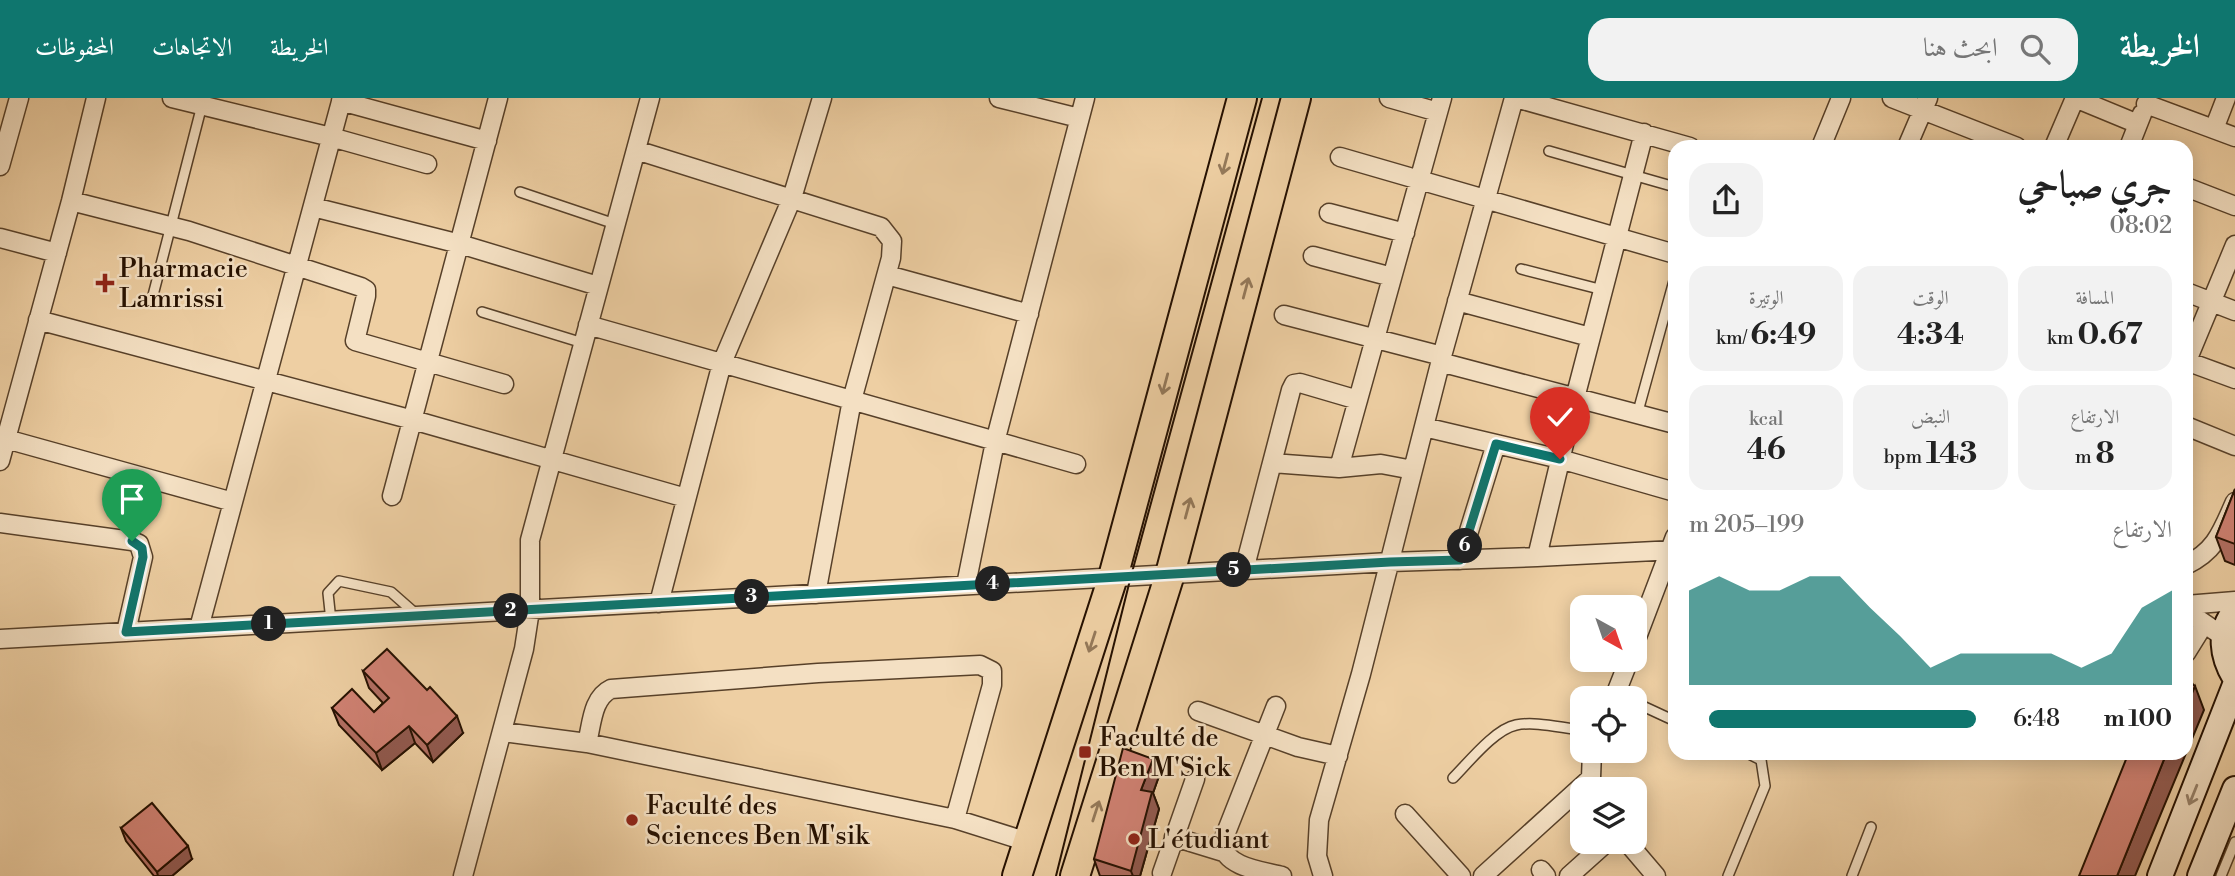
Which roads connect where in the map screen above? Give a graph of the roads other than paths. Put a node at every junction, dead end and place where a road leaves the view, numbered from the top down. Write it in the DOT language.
graph roads {
  1 [pos="19,98"];
  2 [pos="96,98"];
  3 [pos="172,98"];
  4 [pos="498,98"];
  5 [pos="650,98"];
  6 [pos="822,98"];
  7 [pos="999,98"];
  8 [pos="1085,98"];
  9 [pos="1242,98"];
  10 [pos="1296,98"];
  11 [pos="1389,98"];
  12 [pos="1515,98"];
  13 [pos="1841,98"];
  14 [pos="1892,98"];
  15 [pos="2225,98"];
  16 [pos="341,99"];
  17 [pos="2147,101"];
  18 [pos="202,105"];
  19 [pos="1440,105"];
  20 [pos="1925,105"];
  21 [pos="1079,118"];
  22 [pos="6,123"];
  23 [pos="2138,124"];
  24 [pos="2214,129"];
  25 [pos="1644,133"];
  26 [pos="331,137"];
  27 [pos="2235,137"];
  28 [pos="1668,140"];
  29 [pos="1824,140"];
  30 [pos="1910,140"];
  31 [pos="2002,140"];
  32 [pos="2057,140"];
  33 [pos="2132,140"];
  34 [pos="487,141"];
  35 [pos="636,150"];
  36 [pos="1549,151"];
  37 [pos="1340,157"];
  38 [pos="427,164"];
  39 [pos="0,166"];
  40 [pos="1633,175"];
  41 [pos="1420,179"];
  42 [pos="1668,185"];
  43 [pos="520,192"];
  44 [pos="2193,192"];
  45 [pos="792,198"];
  46 [pos="1486,199"];
  47 [pos="71,201"];
  48 [pos="2235,206"];
  49 [pos="313,207"];
  50 [pos="1329,213"];
  51 [pos="615,224"];
  52 [pos="169,226"];
  53 [pos="1405,233"];
  54 [pos="1617,237"];
  55 [pos="0,238"];
  56 [pos="460,244"];
  57 [pos="2235,245"];
  58 [pos="1668,252"];
  59 [pos="57,253"];
  60 [pos="1313,256"];
  61 [pos="296,265"];
  62 [pos="1521,269"];
  63 [pos="887,275"];
  64 [pos="1392,277"];
  65 [pos="598,286"];
  66 [pos="1603,290"];
  67 [pos="2193,295"];
  68 [pos="1457,301"];
  69 [pos="1668,302"];
  70 [pos="2213,302"];
  71 [pos="151,303"];
  72 [pos="2235,311"];
  73 [pos="482,313"];
  74 [pos="1029,314"];
  75 [pos="1284,314"];
  76 [pos="38,320"];
  77 [pos="588,324"];
  78 [pos="1590,337"];
  79 [pos="1375,339"];
  80 [pos="583,343"];
  81 [pos="2193,346"];
  82 [pos="1441,359"];
  83 [pos="428,362"];
  84 [pos="722,363"];
  85 [pos="2193,364"];
  86 [pos="2235,379"];
  87 [pos="265,381"];
  88 [pos="504,384"];
  89 [pos="1574,398"];
  90 [pos="852,400"];
  91 [pos="1358,400"];
  92 [pos="1637,415"];
  93 [pos="413,420"];
  94 [pos="1668,422"];
  95 [pos="1424,427"];
  96 [pos="2193,429"];
  97 [pos="6,439"];
  98 [pos="995,442"];
  99 [pos="1496,444"];
  100 [pos="2235,446"];
  101 [pos="1560,459"];
  102 [pos="551,460"];
  103 [pos="0,461"];
  104 [pos="1272,463"];
  105 [pos="1076,464"];
  106 [pos="1339,468"];
  107 [pos="1413,470"];
  108 [pos="1668,490"];
  109 [pos="392,496"];
  110 [pos="686,498"];
  111 [pos="233,502"];
  112 [pos="2235,502"];
  113 [pos="0,523"];
  114 [pos="1668,546"];
  115 [pos="1537,557"];
  116 [pos="1668,559"];
  117 [pos="1460,560"];
  118 [pos="2193,561"];
  119 [pos="1390,562"];
  120 [pos="1244,570"];
  121 [pos="1170,574"];
  122 [pos="1113,577"];
  123 [pos="966,585"];
  124 [pos="816,594"];
  125 [pos="2235,601"];
  126 [pos="659,603"];
  127 [pos="2193,607"];
  128 [pos="530,610"];
  129 [pos="2235,611"];
  130 [pos="1647,612"];
  131 [pos="2193,614"];
  132 [pos="418,616"];
  133 [pos="331,621"];
  134 [pos="199,628"];
  135 [pos="2214,631"];
  136 [pos="126,632"];
  137 [pos="0,639"];
  138 [pos="2193,648"];
  139 [pos="2235,678"];
  140 [pos="2235,685"];
  141 [pos="1276,706"];
  142 [pos="1647,708"];
  143 [pos="1198,710"];
  144 [pos="1668,718"];
  145 [pos="1570,728"];
  146 [pos="503,732"];
  147 [pos="1265,734"];
  148 [pos="587,743"];
  149 [pos="1338,755"];
  150 [pos="1761,760"];
  151 [pos="1453,778"];
  152 [pos="1195,779"];
  153 [pos="2235,789"];
  154 [pos="1570,802"];
  155 [pos="1405,814"];
  156 [pos="954,819"];
  157 [pos="1871,827"];
  158 [pos="1174,837"];
  159 [pos="1028,842"];
  160 [pos="2235,842"];
  161 [pos="1223,852"];
  162 [pos="1594,854"];
  163 [pos="1637,854"];
  164 [pos="1162,873"];
  165 [pos="463,876"];
  166 [pos="1017,876"];
  167 [pos="1075,876"];
  168 [pos="1282,876"];
  169 [pos="1323,876"];
  170 [pos="1461,876"];
  171 [pos="1483,876"];
  172 [pos="1569,876"];
  173 [pos="1656,876"];
  174 [pos="1728,876"];
  175 [pos="1852,876"];
  176 [pos="2161,876"];
  177 [pos="2200,876"];
  178 [pos="2221,876"];
  1 -- 22 [label="street"];
  2 -- 47 [label="street"];
  3 -- 18 [label="street"];
  4 -- 34 [label="street"];
  5 -- 35 [label="street"];
  6 -- 45 [label="street"];
  7 -- 21 [label="street"];
  8 -- 21 [label="street"];
  9 -- 122 [label="main road, one-way"];
  121 -- 10 [label="main road, one-way"];
  11 -- 19 [label="street"];
  12 -- 25 [label="street"];
  12 -- 46 [label="street"];
  13 -- 29 [label="street"];
  14 -- 20 [label="street"];
  15 -- 24 [label="street"];
  16 -- 26 [label="street"];
  16 -- 34 [label="street"];
  17 -- 23 [label="street"];
  17 -- 24 [label="street"];
  18 -- 26 [label="street"];
  18 -- 52 [label="lane"];
  19 -- 41 [label="street"];
  20 -- 30 [label="street"];
  20 -- 31 [label="street"];
  21 -- 74 [label="street"];
  22 -- 39 [label="street"];
  23 -- 32 [label="street"];
  23 -- 33 [label="street"];
  24 -- 27 [label="street"];
  25 -- 28 [label="street"];
  25 -- 40 [label="street"];
  26 -- 38 [label="street"];
  26 -- 49 [label="street"];
  34 -- 56 [label="street"];
  35 -- 45 [label="street"];
  35 -- 51 [label="street"];
  36 -- 40 [label="lane"];
  37 -- 41 [label="street"];
  40 -- 42 [label="lane"];
  40 -- 54 [label="street"];
  41 -- 46 [label="street"];
  41 -- 53 [label="street"];
  43 -- 51 [label="lane"];
  44 -- 48 [label="street"];
  45 -- 63 [label="street"];
  45 -- 84 [label="street"];
  46 -- 54 [label="street"];
  46 -- 68 [label="street"];
  47 -- 52 [label="street"];
  47 -- 59 [label="street"];
  49 -- 56 [label="street"];
  49 -- 61 [label="street"];
  50 -- 53 [label="street"];
  51 -- 65 [label="street"];
  52 -- 61 [label="street"];
  52 -- 71 [label="lane"];
  53 -- 64 [label="street"];
  54 -- 58 [label="street"];
  54 -- 66 [label="street"];
  55 -- 59 [label="street"];
  56 -- 65 [label="street"];
  56 -- 83 [label="street"];
  57 -- 70 [label="street"];
  59 -- 76 [label="street"];
  60 -- 64 [label="street"];
  61 -- 83 [label="street"];
  61 -- 87 [label="street"];
  62 -- 66 [label="lane"];
  63 -- 74 [label="street"];
  63 -- 90 [label="street"];
  64 -- 79 [label="street"];
  65 -- 77 [label="street"];
  66 -- 78 [label="street"];
  67 -- 70 [label="street"];
  68 -- 78 [label="street"];
  68 -- 82 [label="street"];
  69 -- 92 [label="lane"];
  70 -- 72 [label="street"];
  70 -- 81 [label="street"];
  73 -- 80 [label="lane"];
  74 -- 98 [label="street"];
  75 -- 79 [label="street"];
  76 -- 87 [label="street"];
  76 -- 97 [label="street"];
  77 -- 80 [label="street"];
  77 -- 84 [label="street"];
  78 -- 89 [label="street"];
  79 -- 82 [label="street"];
  79 -- 91 [label="street"];
  80 -- 102 [label="street"];
  82 -- 89 [label="street"];
  82 -- 95 [label="street"];
  83 -- 88 [label="street"];
  83 -- 93 [label="street"];
  84 -- 90 [label="street"];
  84 -- 110 [label="street"];
  85 -- 86 [label="street"];
  87 -- 93 [label="street"];
  87 -- 111 [label="street"];
  89 -- 92 [label="street"];
  89 -- 101 [label="street"];
  90 -- 98 [label="street"];
  90 -- 124 [label="street"];
  91 -- 104 [label="street"];
  91 -- 106 [label="street"];
  92 -- 94 [label="street"];
  93 -- 102 [label="street"];
  93 -- 109 [label="street"];
  95 -- 99 [label="street"];
  95 -- 107 [label="street"];
  96 -- 100 [label="street"];
  97 -- 103 [label="street"];
  97 -- 111 [label="street"];
  98 -- 105 [label="street"];
  98 -- 123 [label="street"];
  99 -- 101 [label="street"];
  99 -- 117 [label="street"];
  101 -- 108 [label="street"];
  101 -- 115 [label="street"];
  102 -- 110 [label="street"];
  102 -- 128 [label="street"];
  104 -- 106 [label="street"];
  104 -- 120 [label="street"];
  106 -- 107 [label="street"];
  107 -- 119 [label="street"];
  110 -- 126 [label="street"];
  111 -- 134 [label="street"];
  112 -- 118 [label="street"];
  113 -- 136 [label="street"];
  114 -- 115 [label="street"];
  115 -- 117 [label="street"];
  116 -- 130 [label="street"];
  117 -- 119 [label="street"];
  119 -- 120 [label="street"];
  119 -- 149 [label="street"];
  120 -- 121 [label="street"];
  121 -- 122 [label="street"];
  167 -- 121 [label="main road, one-way"];
  122 -- 123 [label="street"];
  122 -- 159 [label="main road, one-way"];
  123 -- 124 [label="street"];
  124 -- 126 [label="street"];
  125 -- 127 [label="street"];
  126 -- 128 [label="street"];
  128 -- 132 [label="street"];
  128 -- 146 [label="street"];
  129 -- 135 [label="street"];
  131 -- 135 [label="street"];
  132 -- 133 [label="street"];
  132 -- 133 [label="lane"];
  133 -- 134 [label="street"];
  134 -- 136 [label="street"];
  135 -- 138 [label="street"];
  135 -- 139 [label="street"];
  136 -- 137 [label="street"];
  140 -- 176 [label="street, one-way"];
  141 -- 147 [label="street"];
  142 -- 144 [label="lane"];
  143 -- 147 [label="street"];
  145 -- 151 [label="lane"];
  146 -- 148 [label="street"];
  146 -- 165 [label="street"];
  147 -- 149 [label="street"];
  147 -- 161 [label="street"];
  148 -- 156 [label="street"];
  148 -- 156 [label="street"];
  149 -- 169 [label="street"];
  150 -- 174 [label="lane"];
  152 -- 158 [label="street"];
  153 -- 177 [label="street"];
  154 -- 171 [label="street"];
  155 -- 170 [label="street"];
  156 -- 159 [label="street"];
  157 -- 175 [label="lane"];
  158 -- 161 [label="street"];
  158 -- 164 [label="street"];
  159 -- 166 [label="main road"];
  160 -- 178 [label="lane"];
  161 -- 168 [label="street"];
  162 -- 172 [label="street"];
  163 -- 173 [label="street"];
}
